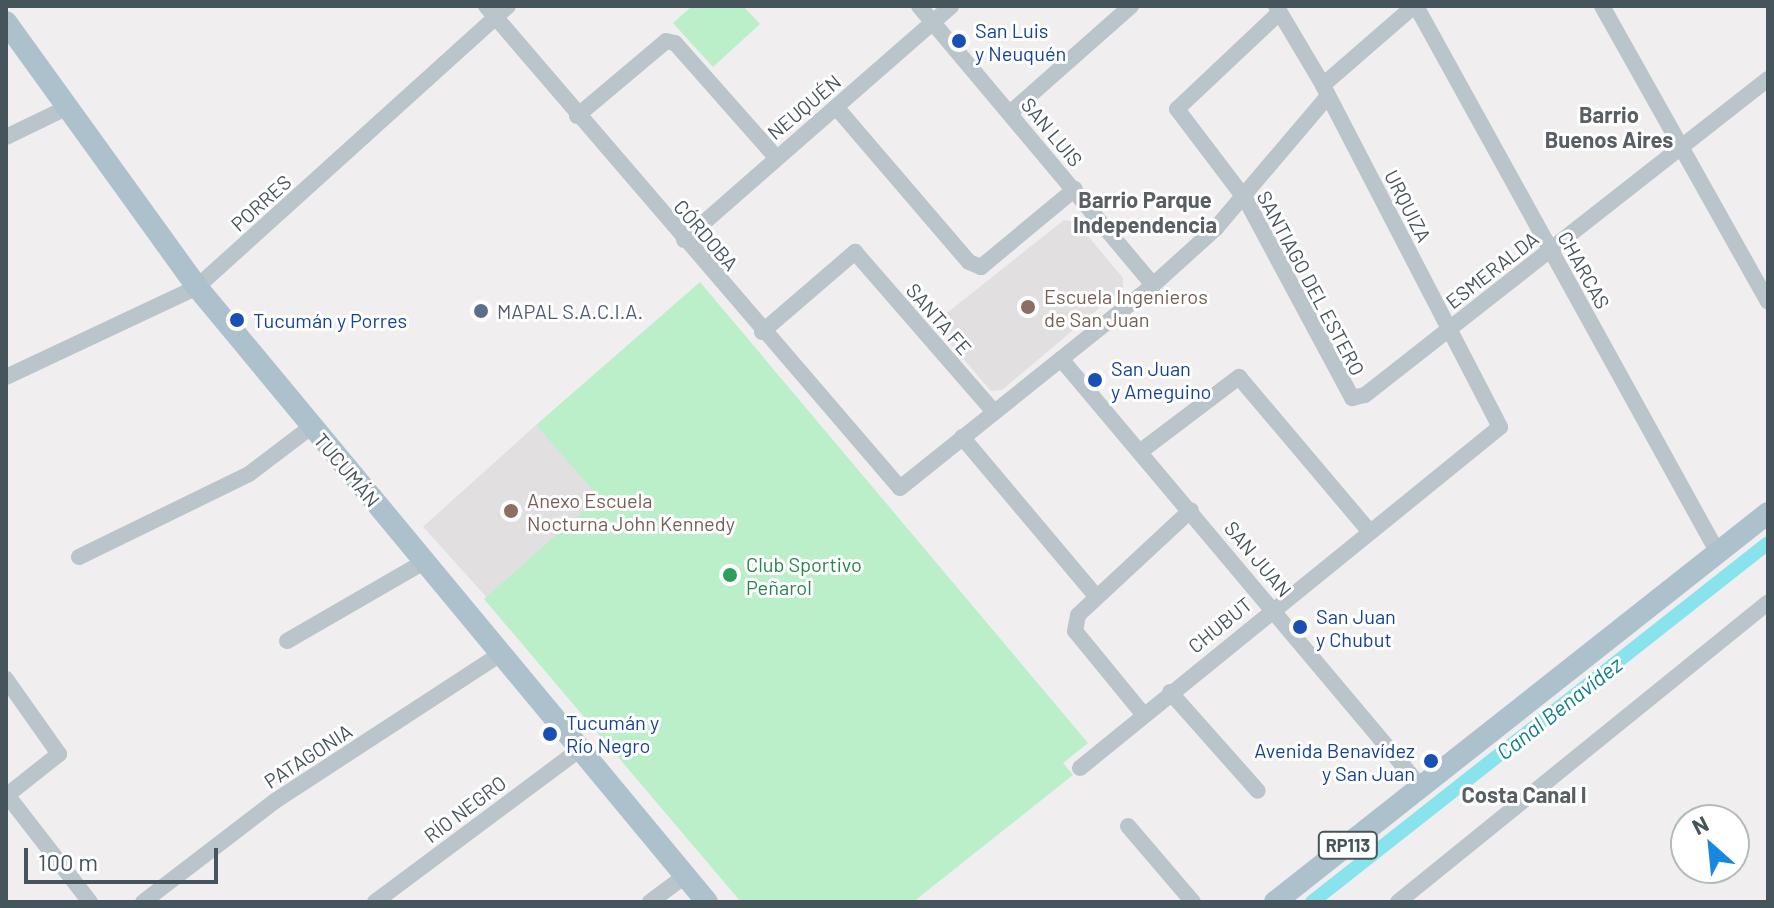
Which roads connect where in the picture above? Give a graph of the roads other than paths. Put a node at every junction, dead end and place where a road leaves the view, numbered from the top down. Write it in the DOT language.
graph roads {
  1 [pos="919,6"];
  2 [pos="951,6"];
  3 [pos="1131,6"];
  4 [pos="1415,6"];
  5 [pos="1602,6"];
  6 [pos="1278,9"];
  7 [pos="496,10"];
  8 [pos="6,22"];
  9 [pos="933,22"];
  10 [pos="1768,79"];
  11 [pos="1325,90"];
  12 [pos="836,107"];
  13 [pos="66,108"];
  14 [pos="1010,113"];
  15 [pos="577,116"];
  16 [pos="6,137"];
  17 [pos="1680,148"];
  18 [pos="776,157"];
  19 [pos="1075,189"];
  20 [pos="1243,196"];
  21 [pos="684,240"];
  22 [pos="1550,250"];
  23 [pos="1153,285"];
  24 [pos="197,287"];
  25 [pos="1768,302"];
  26 [pos="1449,329"];
  27 [pos="762,332"];
  28 [pos="1061,359"];
  29 [pos="6,377"];
  30 [pos="1352,398"];
  31 [pos="993,411"];
  32 [pos="311,427"];
  33 [pos="1500,427"];
  34 [pos="962,437"];
  35 [pos="1141,451"];
  36 [pos="1191,510"];
  37 [pos="1768,513"];
  38 [pos="1369,531"];
  39 [pos="1718,553"];
  40 [pos="79,557"];
  41 [pos="424,562"];
  42 [pos="1095,595"];
  43 [pos="1768,602"];
  44 [pos="1273,608"];
  45 [pos="287,641"];
  46 [pos="502,653"];
  47 [pos="6,679"];
  48 [pos="1170,692"];
  49 [pos="1143,714"];
  50 [pos="580,749"];
  51 [pos="1080,768"];
  52 [pos="1421,787"];
  53 [pos="1258,791"];
  54 [pos="6,795"];
  55 [pos="1128,826"];
  56 [pos="685,876"];
  57 [pos="90,902"];
  58 [pos="143,902"];
  59 [pos="375,902"];
  60 [pos="650,902"];
  61 [pos="707,902"];
  62 [pos="1193,902"];
  63 [pos="1275,902"];
  64 [pos="1398,902"];
  1 -- 9 [label="street, SAN LUIS"];
  2 -- 9 [label="street, NEUQUÉN"];
  3 -- 14 [label="street"];
  4 -- 11 [label="street"];
  4 -- 22 [label="street, CHARCAS"];
  5 -- 17 [label="street"];
  6 -- 11 [label="street, URQUIZA"];
  6 -- 20 [label="street, SANTIAGO DEL ESTERO"];
  7 -- 15 [label="street, CÓRDOBA"];
  7 -- 24 [label="street, PORRES"];
  8 -- 13 [label="main road, TUCUMÁN"];
  9 -- 12 [label="street, NEUQUÉN"];
  9 -- 14 [label="street, SAN LUIS"];
  10 -- 17 [label="street, ESMERALDA"];
  11 -- 20 [label="street"];
  11 -- 26 [label="street, URQUIZA"];
  12 -- 18 [label="street, NEUQUÉN"];
  12 -- 19 [label="street"];
  13 -- 16 [label="street"];
  13 -- 24 [label="main road, TUCUMÁN"];
  14 -- 19 [label="street, SAN LUIS"];
  15 -- 18 [label="street"];
  15 -- 21 [label="street, CÓRDOBA"];
  17 -- 22 [label="street, ESMERALDA"];
  17 -- 25 [label="street"];
  18 -- 21 [label="street, NEUQUÉN"];
  19 -- 23 [label="street, SAN LUIS"];
  20 -- 23 [label="street"];
  20 -- 30 [label="street, SANTIAGO DEL ESTERO"];
  21 -- 27 [label="street, CÓRDOBA"];
  22 -- 26 [label="street, ESMERALDA"];
  22 -- 39 [label="street, CHARCAS"];
  23 -- 28 [label="street"];
  24 -- 29 [label="street, PORRES"];
  24 -- 32 [label="main road, TUCUMÁN"];
  26 -- 30 [label="street, ESMERALDA"];
  26 -- 33 [label="street, URQUIZA"];
  27 -- 31 [label="street, SANTA FE"];
  27 -- 34 [label="street, CÓRDOBA"];
  28 -- 31 [label="street"];
  28 -- 35 [label="street, SAN JUAN"];
  31 -- 34 [label="street"];
  32 -- 40 [label="street"];
  32 -- 41 [label="main road, TUCUMÁN"];
  33 -- 38 [label="street, CHUBUT"];
  34 -- 42 [label="street"];
  35 -- 36 [label="street, SAN JUAN"];
  35 -- 38 [label="street"];
  36 -- 42 [label="street"];
  36 -- 44 [label="street, SAN JUAN"];
  37 -- 39 [label="main road, RP113"];
  38 -- 44 [label="street, CHUBUT"];
  39 -- 52 [label="main road, RP113"];
  41 -- 45 [label="street"];
  41 -- 46 [label="main road, TUCUMÁN"];
  42 -- 49 [label="street"];
  43 -- 64 [label="street"];
  44 -- 48 [label="street, CHUBUT"];
  44 -- 52 [label="street, SAN JUAN"];
  46 -- 50 [label="main road, TUCUMÁN"];
  46 -- 58 [label="street, PATAGONIA"];
  47 -- 54 [label="street"];
  48 -- 49 [label="street, CHUBUT"];
  48 -- 53 [label="street"];
  49 -- 51 [label="street, CHUBUT"];
  50 -- 56 [label="main road, TUCUMÁN"];
  50 -- 59 [label="street, RÍO NEGRO"];
  52 -- 63 [label="main road, RP113"];
  54 -- 57 [label="street"];
  55 -- 62 [label="street"];
  56 -- 60 [label="street"];
  56 -- 61 [label="main road, TUCUMÁN"];
}
